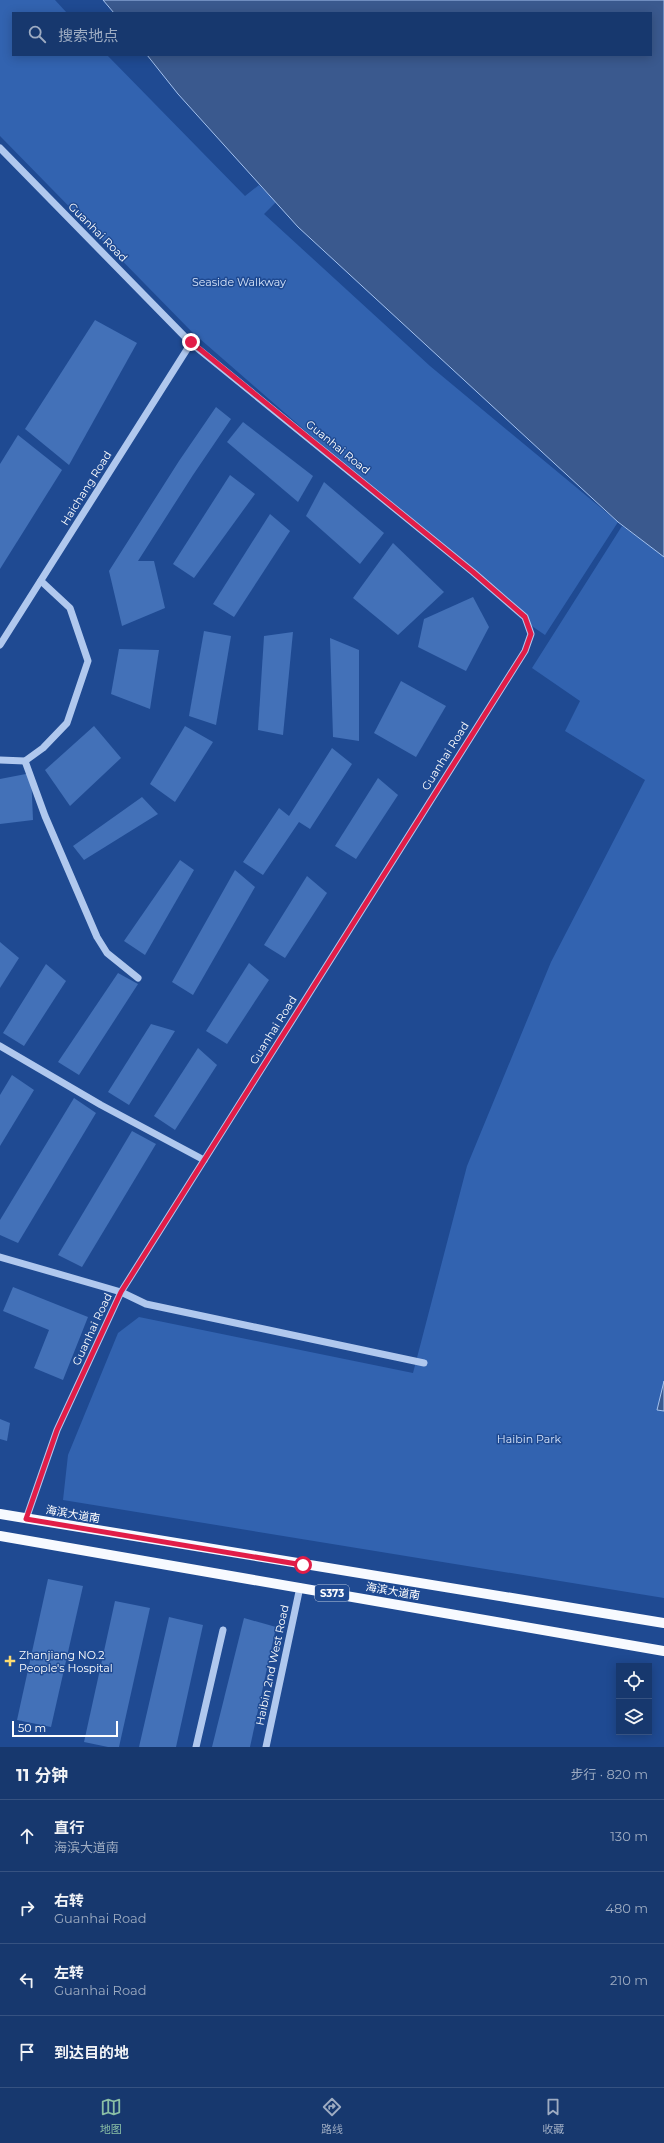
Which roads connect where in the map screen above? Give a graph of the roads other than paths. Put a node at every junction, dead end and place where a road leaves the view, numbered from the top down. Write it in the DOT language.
graph roads {
  1 [pos="0,148"];
  2 [pos="191,342"];
  3 [pos="40,582"];
  4 [pos="0,645"];
  5 [pos="0,760"];
  6 [pos="25,760"];
  7 [pos="138,978"];
  8 [pos="0,1046"];
  9 [pos="204,1160"];
  10 [pos="0,1257"];
  11 [pos="121,1292"];
  12 [pos="424,1363"];
  13 [pos="0,1514"];
  14 [pos="26,1519"];
  15 [pos="0,1536"];
  16 [pos="300,1587"];
  17 [pos="664,1623"];
  18 [pos="223,1630"];
  19 [pos="664,1651"];
  20 [pos="196,1747"];
  21 [pos="266,1747"];
  1 -- 2 [label="street, Guanhai Road"];
  2 -- 3 [label="street, Haichang Road"];
  2 -- 9 [label="street, Guanhai Road"];
  3 -- 4 [label="street, Haichang Road"];
  3 -- 6 [label="street"];
  5 -- 6 [label="street"];
  6 -- 7 [label="street"];
  8 -- 9 [label="street"];
  9 -- 11 [label="street, Guanhai Road"];
  10 -- 11 [label="street"];
  11 -- 12 [label="street"];
  11 -- 14 [label="street, Guanhai Road"];
  13 -- 14 [label="main road, 海滨大道南 / S373"];
  14 -- 17 [label="main road, 海滨大道南 / S373"];
  15 -- 16 [label="main road, 海滨大道南 / S373"];
  16 -- 19 [label="main road, 海滨大道南 / S373"];
  16 -- 21 [label="street, Haibin 2nd West Road"];
  18 -- 20 [label="street"];
}
